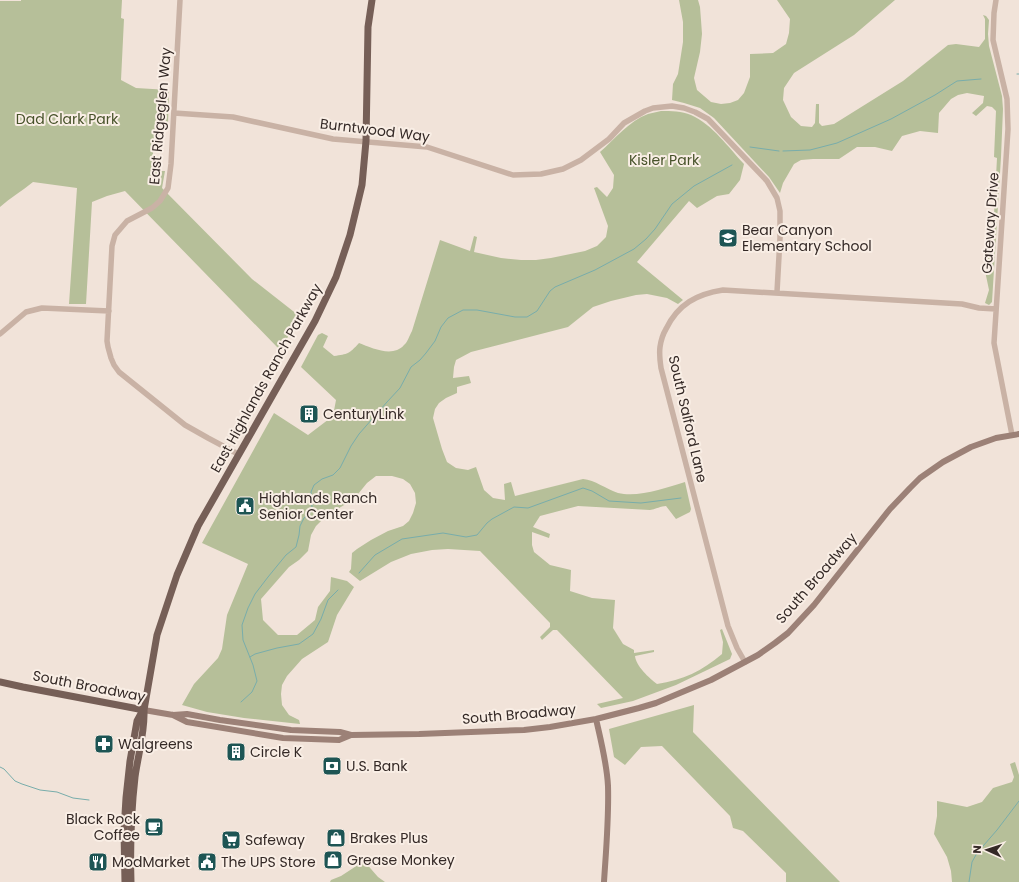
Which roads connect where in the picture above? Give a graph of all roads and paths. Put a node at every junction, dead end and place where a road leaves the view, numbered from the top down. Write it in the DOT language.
graph roads {
  1 [pos="180,0"];
  2 [pos="372,0"];
  3 [pos="996,0"];
  4 [pos="174,114"];
  5 [pos="366,142"];
  6 [pos="777,292"];
  7 [pos="996,309"];
  8 [pos="109,311"];
  9 [pos="0,334"];
  10 [pos="1012,434"];
  11 [pos="1019,434"];
  12 [pos="238,454"];
  13 [pos="745,662"];
  14 [pos="0,682"];
  15 [pos="144,710"];
  16 [pos="596,719"];
  17 [pos="125,882"];
  18 [pos="132,882"];
  19 [pos="604,882"];
  1 -- 4 [label="street, East Ridgeglen Way"];
  2 -- 5 [label="main road, East Highlands Ranch Parkway"];
  3 -- 7 [label="street, Gateway Drive"];
  4 -- 5 [label="street, Burntwood Way"];
  4 -- 8 [label="street, East Ridgeglen Way"];
  5 -- 6 [label="street, Burntwood Way"];
  5 -- 12 [label="main road, East Highlands Ranch Parkway"];
  6 -- 7 [label="street, South Salford Lane"];
  6 -- 13 [label="street, South Salford Lane"];
  7 -- 10 [label="street, Gateway Drive"];
  8 -- 9 [label="street"];
  8 -- 12 [label="street, East Ridgeglen Way"];
  10 -- 11 [label="main road, South Broadway"];
  10 -- 13 [label="main road, South Broadway"];
  12 -- 15 [label="main road, East Highlands Ranch Parkway"];
  13 -- 16 [label="main road, South Broadway"];
  14 -- 15 [label="main road, South Broadway"];
  15 -- 16 [label="main road, South Broadway"];
  15 -- 17 [label="main road"];
  15 -- 18 [label="main road"];
  16 -- 19 [label="main road"];
}
